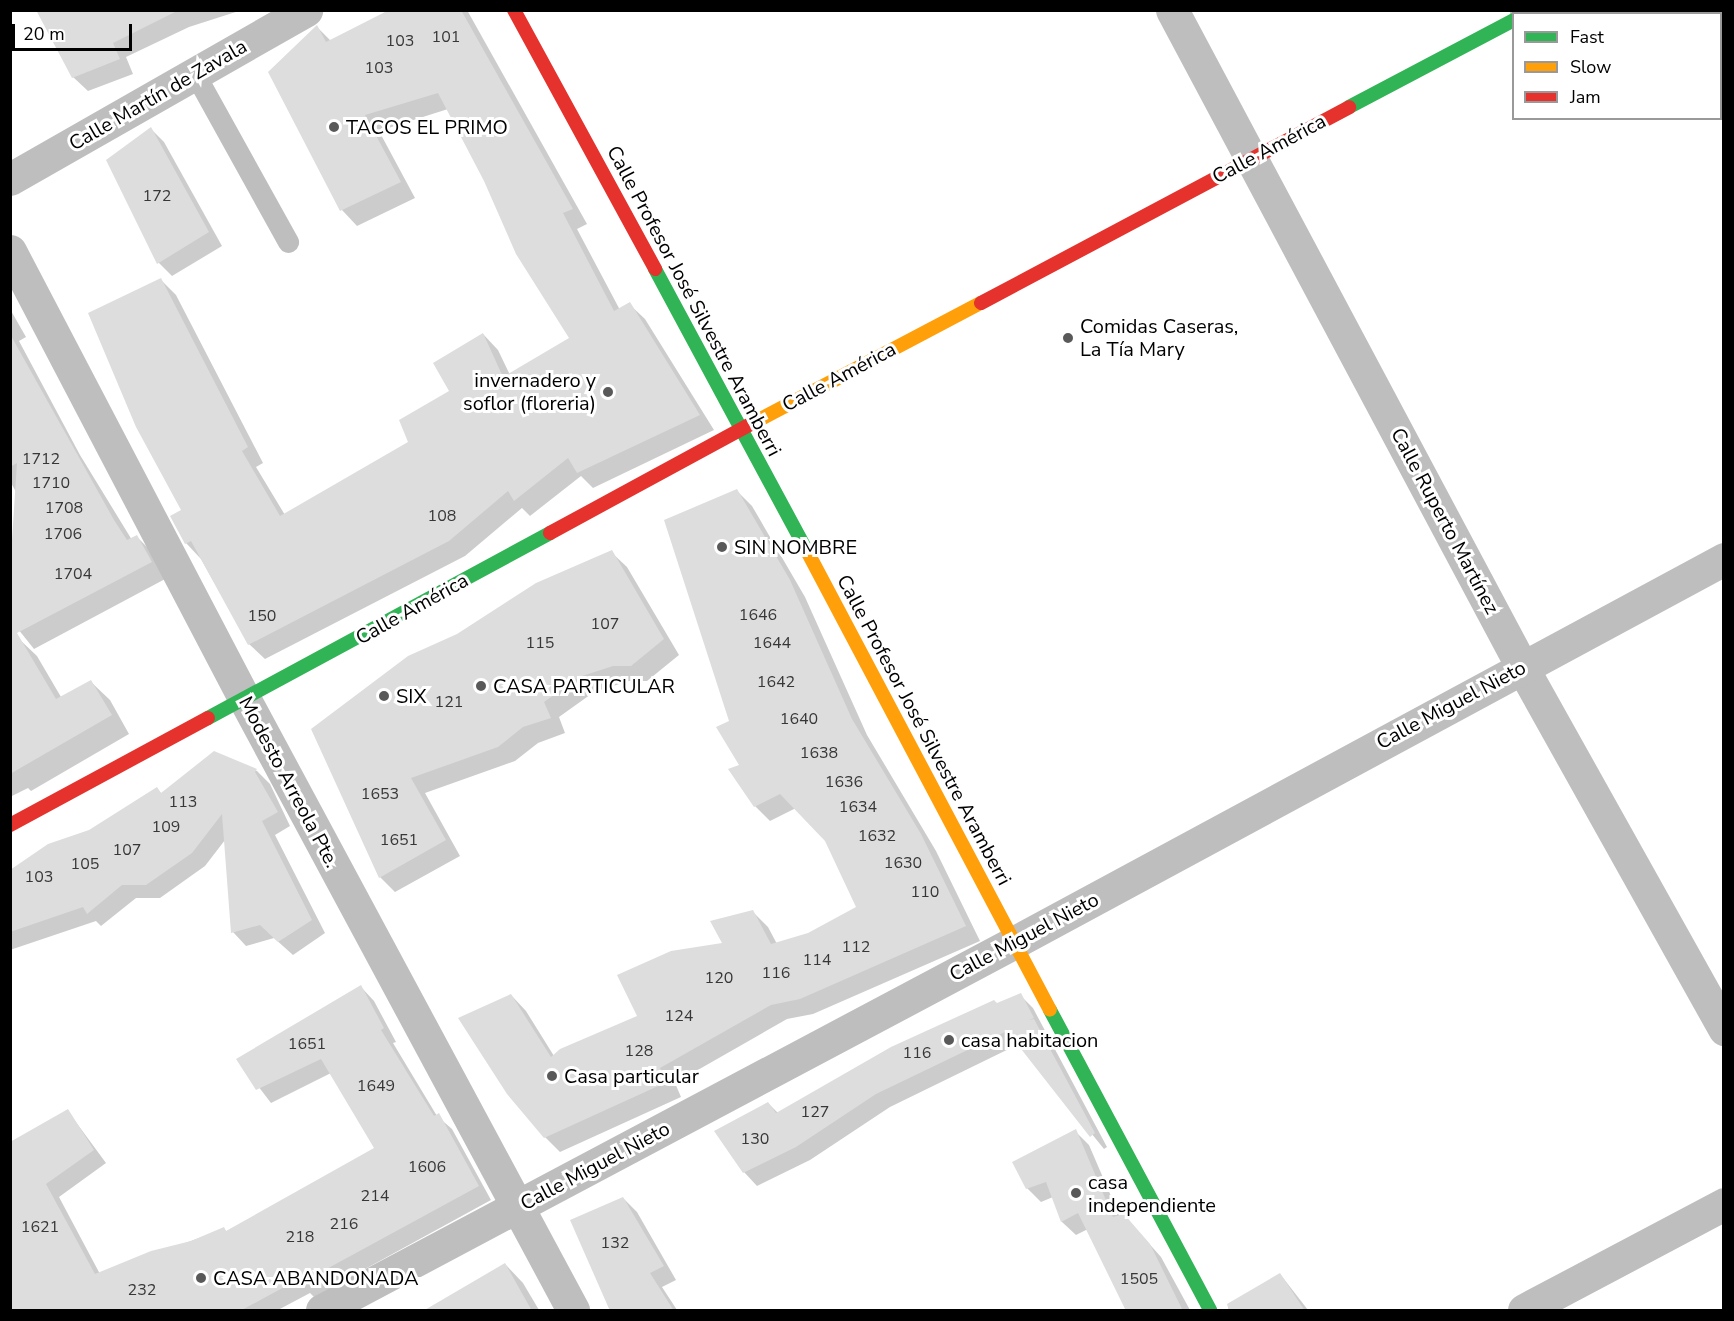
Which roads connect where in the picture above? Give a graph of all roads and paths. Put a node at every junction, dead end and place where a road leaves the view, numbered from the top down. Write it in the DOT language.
graph roads {
  1 [pos="306,10"];
  2 [pos="514,10"];
  3 [pos="1172,10"];
  4 [pos="1512,21"];
  5 [pos="195,74"];
  6 [pos="1251,158"];
  7 [pos="10,178"];
  8 [pos="288,242"];
  9 [pos="10,251"];
  10 [pos="742,429"];
  11 [pos="1724,559"];
  12 [pos="1522,667"];
  13 [pos="245,700"];
  14 [pos="10,825"];
  15 [pos="1015,942"];
  16 [pos="1724,1029"];
  17 [pos="1724,1204"];
  18 [pos="519,1206"];
  19 [pos="322,1311"];
  20 [pos="573,1311"];
  21 [pos="1210,1311"];
  22 [pos="1524,1311"];
  1 -- 5 [label="street, Calle Martín de Zavala"];
  2 -- 10 [label="street, Calle Profesor José Silvestre Aramberri"];
  3 -- 6 [label="street, Calle Ruperto Martínez"];
  4 -- 6 [label="street, Calle América"];
  5 -- 7 [label="street, Calle Martín de Zavala"];
  5 -- 8 [label="lane"];
  6 -- 10 [label="street, Calle América"];
  6 -- 12 [label="street, Calle Ruperto Martínez"];
  9 -- 13 [label="street, Modesto Arreola Pte."];
  10 -- 13 [label="street, Calle América"];
  10 -- 15 [label="street, Calle Profesor José Silvestre Aramberri"];
  11 -- 12 [label="street, Calle Miguel Nieto"];
  12 -- 15 [label="street, Calle Miguel Nieto"];
  12 -- 16 [label="street, Calle Ruperto Martínez"];
  13 -- 14 [label="street, Calle América"];
  13 -- 18 [label="street, Modesto Arreola Pte."];
  15 -- 18 [label="street, Calle Miguel Nieto"];
  15 -- 21 [label="street, Calle Profesor José Silvestre Aramberri"];
  17 -- 22 [label="street"];
  18 -- 19 [label="street, Calle Miguel Nieto"];
  18 -- 20 [label="street, Modesto Arreola Pte."];
}
